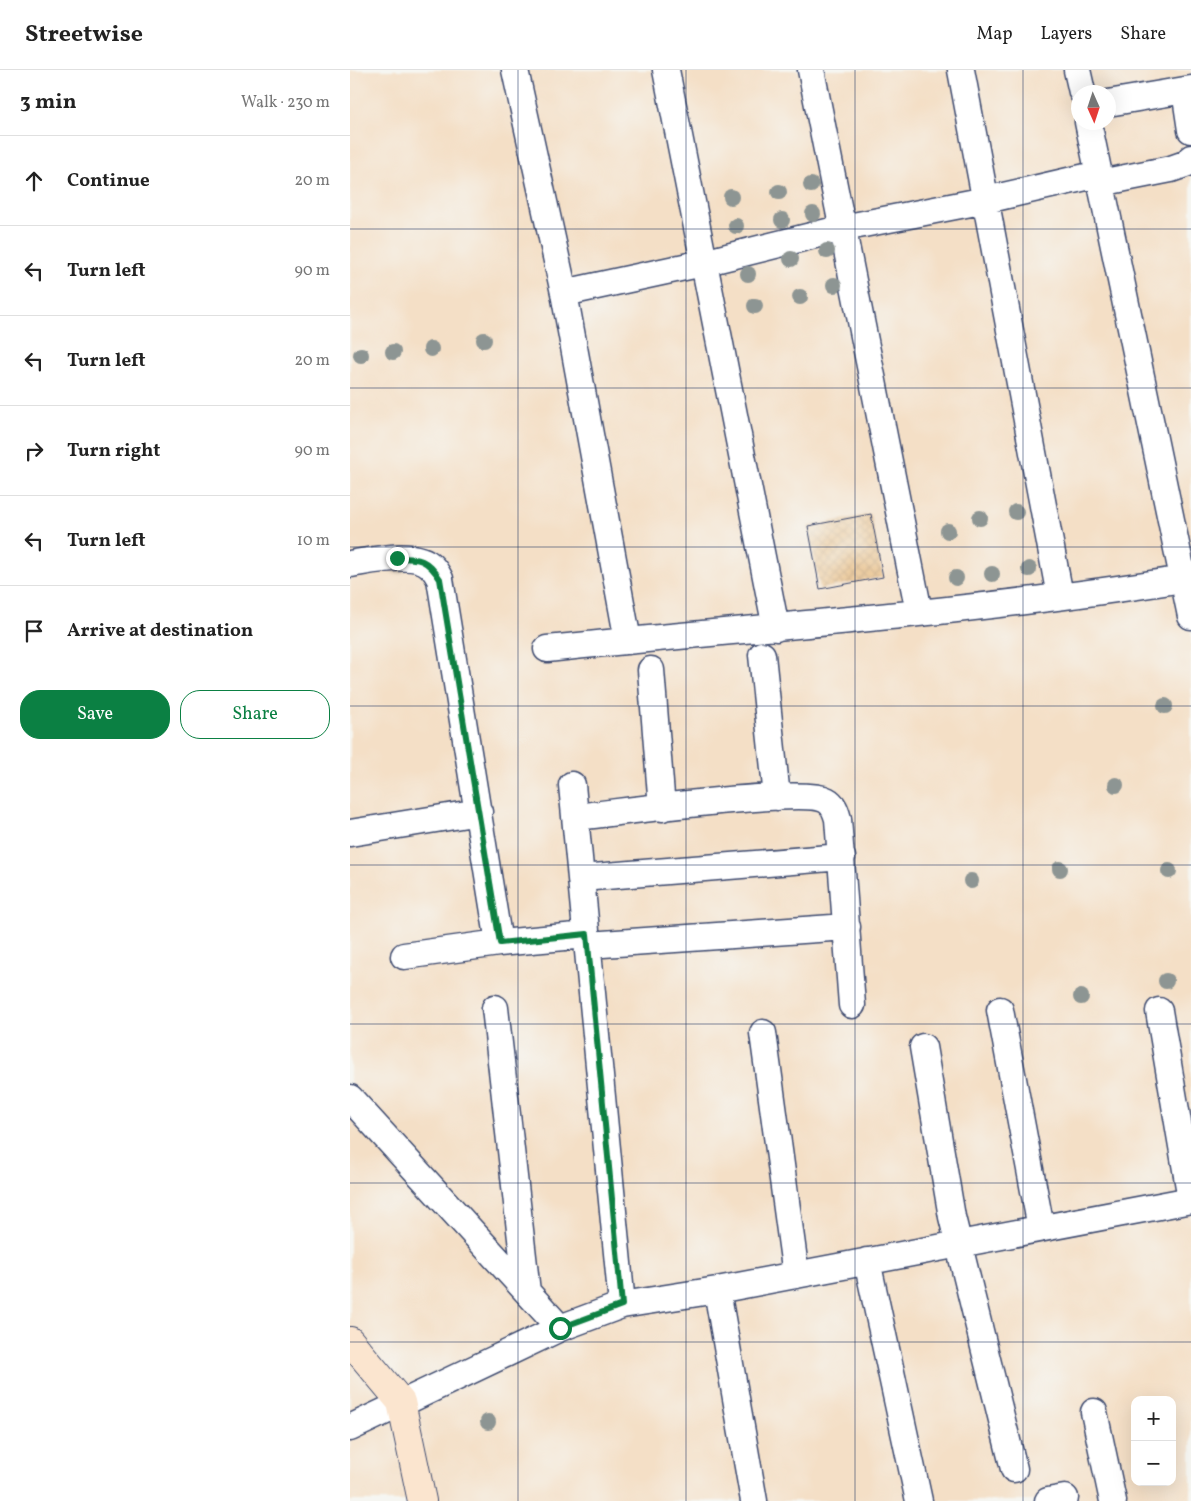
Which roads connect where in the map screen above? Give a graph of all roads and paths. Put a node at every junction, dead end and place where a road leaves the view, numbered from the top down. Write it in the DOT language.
graph roads {
  1 [pos="515,70"];
  2 [pos="666,70"];
  3 [pos="810,70"];
  4 [pos="961,70"];
  5 [pos="1077,70"];
  6 [pos="1080,85"];
  7 [pos="1188,89"];
  8 [pos="1116,102"];
  9 [pos="1090,130"];
  10 [pos="1191,130"];
  11 [pos="1191,158"];
  12 [pos="1100,179"];
  13 [pos="986,200"];
  14 [pos="843,228"];
  15 [pos="703,263"];
  16 [pos="564,293"];
  17 [pos="350,564"];
  18 [pos="1183,579"];
  19 [pos="1060,596"];
  20 [pos="919,612"];
  21 [pos="1191,616"];
  22 [pos="776,628"];
  23 [pos="628,641"];
  24 [pos="547,649"];
  25 [pos="762,655"];
  26 [pos="651,670"];
  27 [pos="572,785"];
  28 [pos="777,796"];
  29 [pos="662,808"];
  30 [pos="480,812"];
  31 [pos="576,817"];
  32 [pos="350,833"];
  33 [pos="842,857"];
  34 [pos="581,878"];
  35 [pos="847,927"];
  36 [pos="587,940"];
  37 [pos="500,943"];
  38 [pos="404,956"];
  39 [pos="852,1005"];
  40 [pos="495,1008"];
  41 [pos="1000,1010"];
  42 [pos="1158,1011"];
  43 [pos="763,1033"];
  44 [pos="923,1047"];
  45 [pos="350,1098"];
  46 [pos="1191,1199"];
  47 [pos="1041,1228"];
  48 [pos="958,1243"];
  49 [pos="867,1261"];
  50 [pos="796,1275"];
  51 [pos="717,1290"];
  52 [pos="527,1292"];
  53 [pos="622,1305"];
  54 [pos="560,1328"];
  55 [pos="350,1341"];
  56 [pos="401,1402"];
  57 [pos="1094,1412"];
  58 [pos="350,1428"];
  59 [pos="1014,1469"];
  60 [pos="422,1501"];
  61 [pos="754,1501"];
  62 [pos="918,1501"];
  63 [pos="1113,1501"];
  1 -- 16 [label="street"];
  2 -- 15 [label="street"];
  3 -- 14 [label="street"];
  4 -- 13 [label="street"];
  5 -- 6 [label="street"];
  7 -- 8 [label="street"];
  7 -- 10 [label="street"];
  9 -- 12 [label="street"];
  11 -- 12 [label="street"];
  12 -- 13 [label="street"];
  12 -- 18 [label="street"];
  13 -- 14 [label="street"];
  13 -- 19 [label="street"];
  14 -- 15 [label="street"];
  14 -- 20 [label="street"];
  15 -- 16 [label="street"];
  15 -- 22 [label="street"];
  16 -- 23 [label="street"];
  17 -- 30 [label="street"];
  18 -- 19 [label="street"];
  18 -- 21 [label="street"];
  19 -- 20 [label="street"];
  20 -- 22 [label="street"];
  22 -- 23 [label="street"];
  23 -- 24 [label="street"];
  25 -- 28 [label="street"];
  26 -- 29 [label="street"];
  27 -- 31 [label="street"];
  28 -- 29 [label="street"];
  28 -- 33 [label="street"];
  29 -- 31 [label="street"];
  30 -- 32 [label="street"];
  30 -- 37 [label="street"];
  31 -- 34 [label="street"];
  33 -- 34 [label="street"];
  33 -- 35 [label="street"];
  34 -- 36 [label="street"];
  35 -- 36 [label="street"];
  35 -- 39 [label="street"];
  36 -- 37 [label="street"];
  36 -- 53 [label="street"];
  37 -- 38 [label="street"];
  40 -- 52 [label="street"];
  41 -- 47 [label="street"];
  42 -- 46 [label="street"];
  43 -- 50 [label="street"];
  44 -- 48 [label="street"];
  45 -- 52 [label="street"];
  46 -- 47 [label="street"];
  47 -- 48 [label="street"];
  48 -- 49 [label="street"];
  48 -- 59 [label="street"];
  49 -- 50 [label="street"];
  49 -- 62 [label="street"];
  50 -- 51 [label="street"];
  51 -- 53 [label="street"];
  51 -- 61 [label="street"];
  52 -- 54 [label="street"];
  53 -- 54 [label="street"];
  54 -- 56 [label="street"];
  55 -- 56 [label="street"];
  56 -- 58 [label="street"];
  56 -- 60 [label="street"];
  57 -- 63 [label="street"];
}
